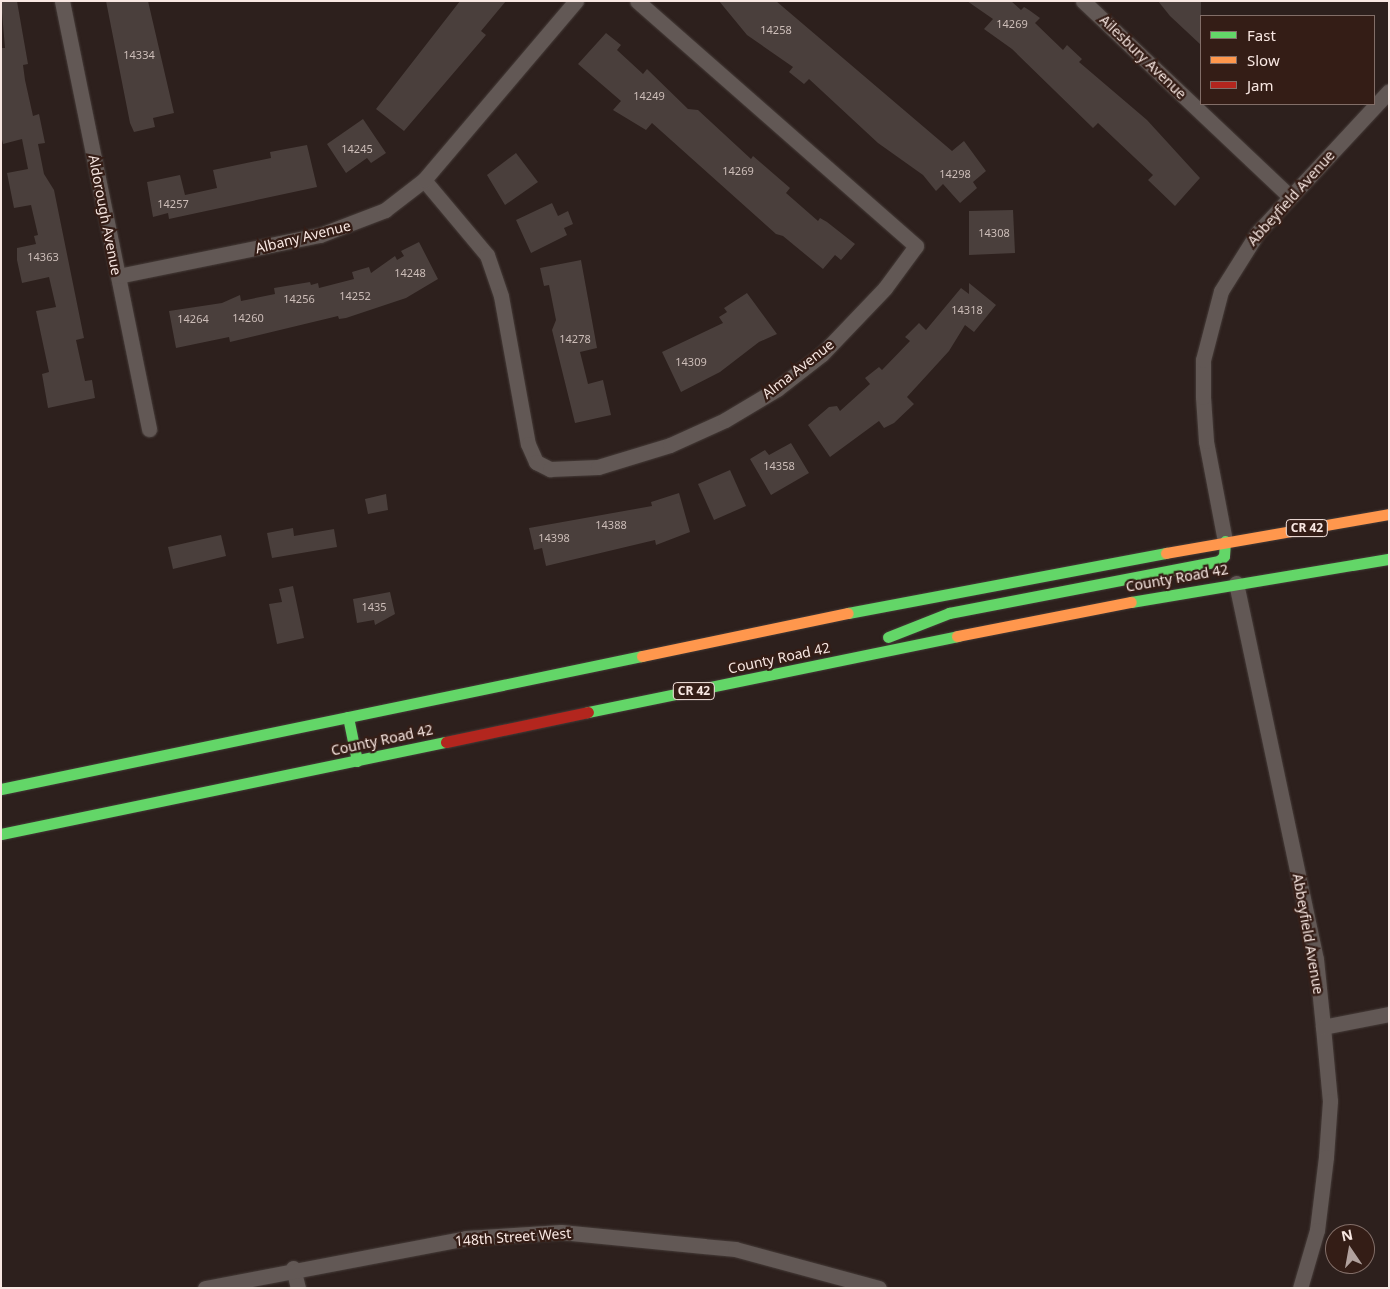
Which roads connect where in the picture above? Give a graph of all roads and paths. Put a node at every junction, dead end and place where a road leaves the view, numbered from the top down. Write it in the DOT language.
graph roads {
  1 [pos="62,1"];
  2 [pos="576,1"];
  3 [pos="637,1"];
  4 [pos="1083,1"];
  5 [pos="1389,91"];
  6 [pos="424,180"];
  7 [pos="1289,196"];
  8 [pos="118,276"];
  9 [pos="149,429"];
  10 [pos="1389,514"];
  11 [pos="1224,541"];
  12 [pos="1389,559"];
  13 [pos="1236,583"];
  14 [pos="815,666"];
  15 [pos="348,717"];
  16 [pos="357,760"];
  17 [pos="1,789"];
  18 [pos="1,834"];
  19 [pos="1389,1014"];
  20 [pos="1323,1027"];
  21 [pos="293,1268"];
  22 [pos="205,1288"];
  23 [pos="298,1288"];
  24 [pos="879,1288"];
  25 [pos="1300,1288"];
  1 -- 8 [label="street, Aldorough Avenue"];
  2 -- 6 [label="street, Albany Avenue"];
  3 -- 6 [label="street, Alma Avenue"];
  4 -- 7 [label="street, Ailesbury Avenue"];
  5 -- 7 [label="street, Abbeyfield Avenue"];
  6 -- 8 [label="street, Albany Avenue"];
  7 -- 11 [label="street, Abbeyfield Avenue"];
  8 -- 9 [label="street, Aldorough Avenue"];
  10 -- 11 [label="highway, County Road 42 / CR 42"];
  11 -- 14 [label="highway"];
  11 -- 15 [label="highway, County Road 42"];
  12 -- 13 [label="highway, County Road 42 / CR 42"];
  13 -- 14 [label="highway, County Road 42 / CR 42"];
  13 -- 20 [label="street, Abbeyfield Avenue"];
  14 -- 16 [label="highway, County Road 42 / CR 42"];
  15 -- 16 [label="highway"];
  15 -- 17 [label="highway, County Road 42"];
  16 -- 18 [label="highway, County Road 42 / CR 42"];
  19 -- 20 [label="street"];
  20 -- 25 [label="street, Abbeyfield Avenue"];
  21 -- 22 [label="street, 148th Street West"];
  21 -- 23 [label="street"];
  21 -- 24 [label="street, 148th Street West"];
}
